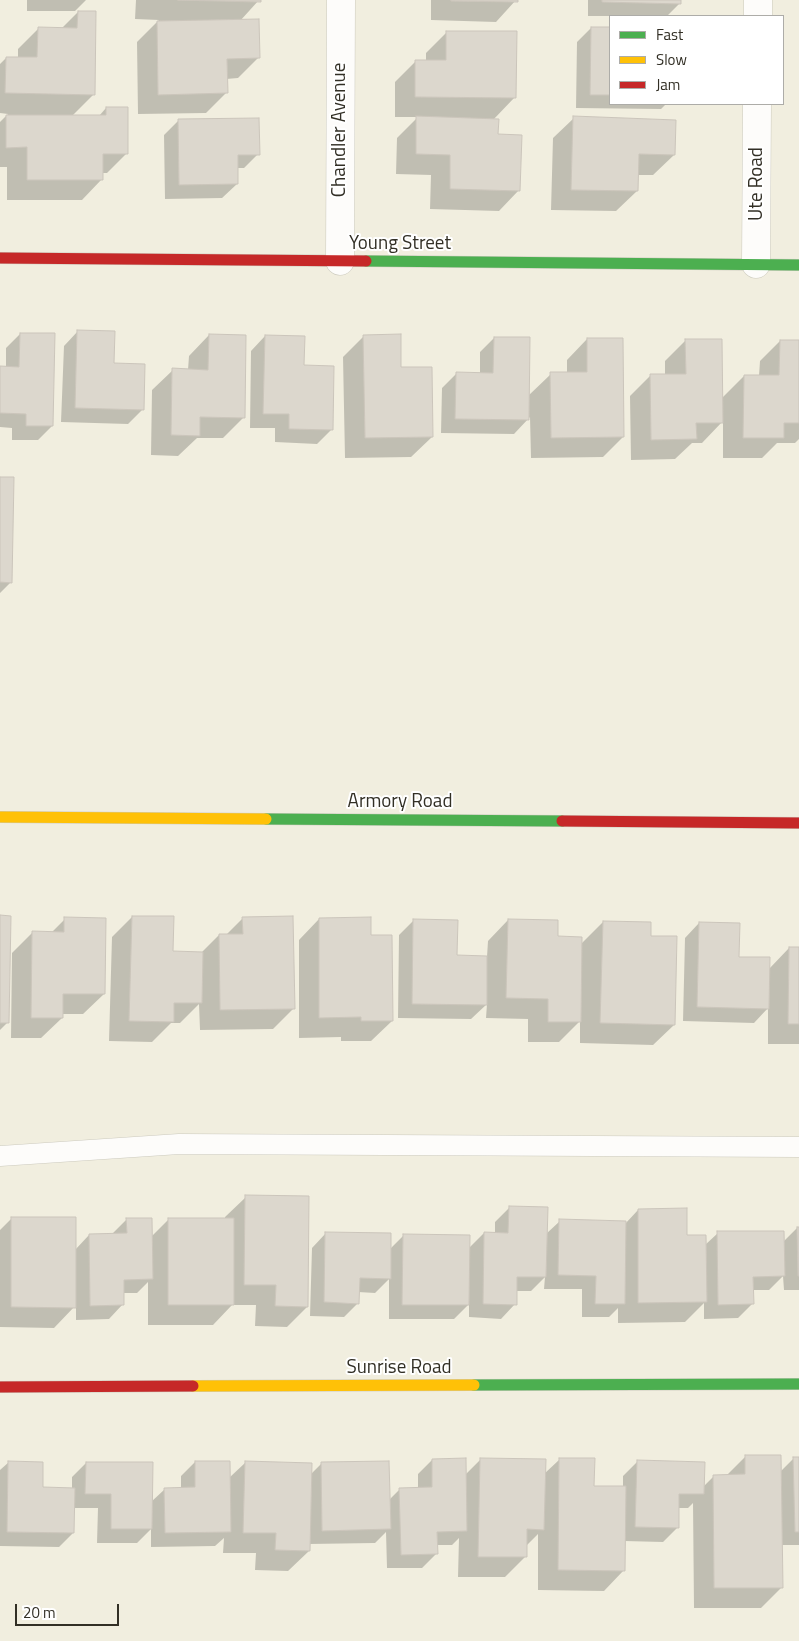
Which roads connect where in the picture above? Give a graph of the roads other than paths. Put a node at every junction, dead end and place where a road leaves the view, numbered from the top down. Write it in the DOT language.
graph roads {
  1 [pos="341,0"];
  2 [pos="758,0"];
  3 [pos="758,15"];
  4 [pos="757,105"];
  5 [pos="0,258"];
  6 [pos="340,261"];
  7 [pos="756,264"];
  8 [pos="799,265"];
  9 [pos="0,816"];
  10 [pos="799,824"];
  11 [pos="799,1147"];
  12 [pos="0,1156"];
  13 [pos="799,1384"];
  14 [pos="0,1387"];
  1 -- 6 [label="street, Chandler Avenue"];
  2 -- 3 [label="street"];
  4 -- 7 [label="street, Ute Road"];
  5 -- 6 [label="street, Young Street"];
  6 -- 7 [label="street, Young Street"];
  7 -- 8 [label="street, Young Street"];
  9 -- 10 [label="street, Armory Road"];
  11 -- 12 [label="lane"];
  13 -- 14 [label="street, Sunrise Road"];
}
